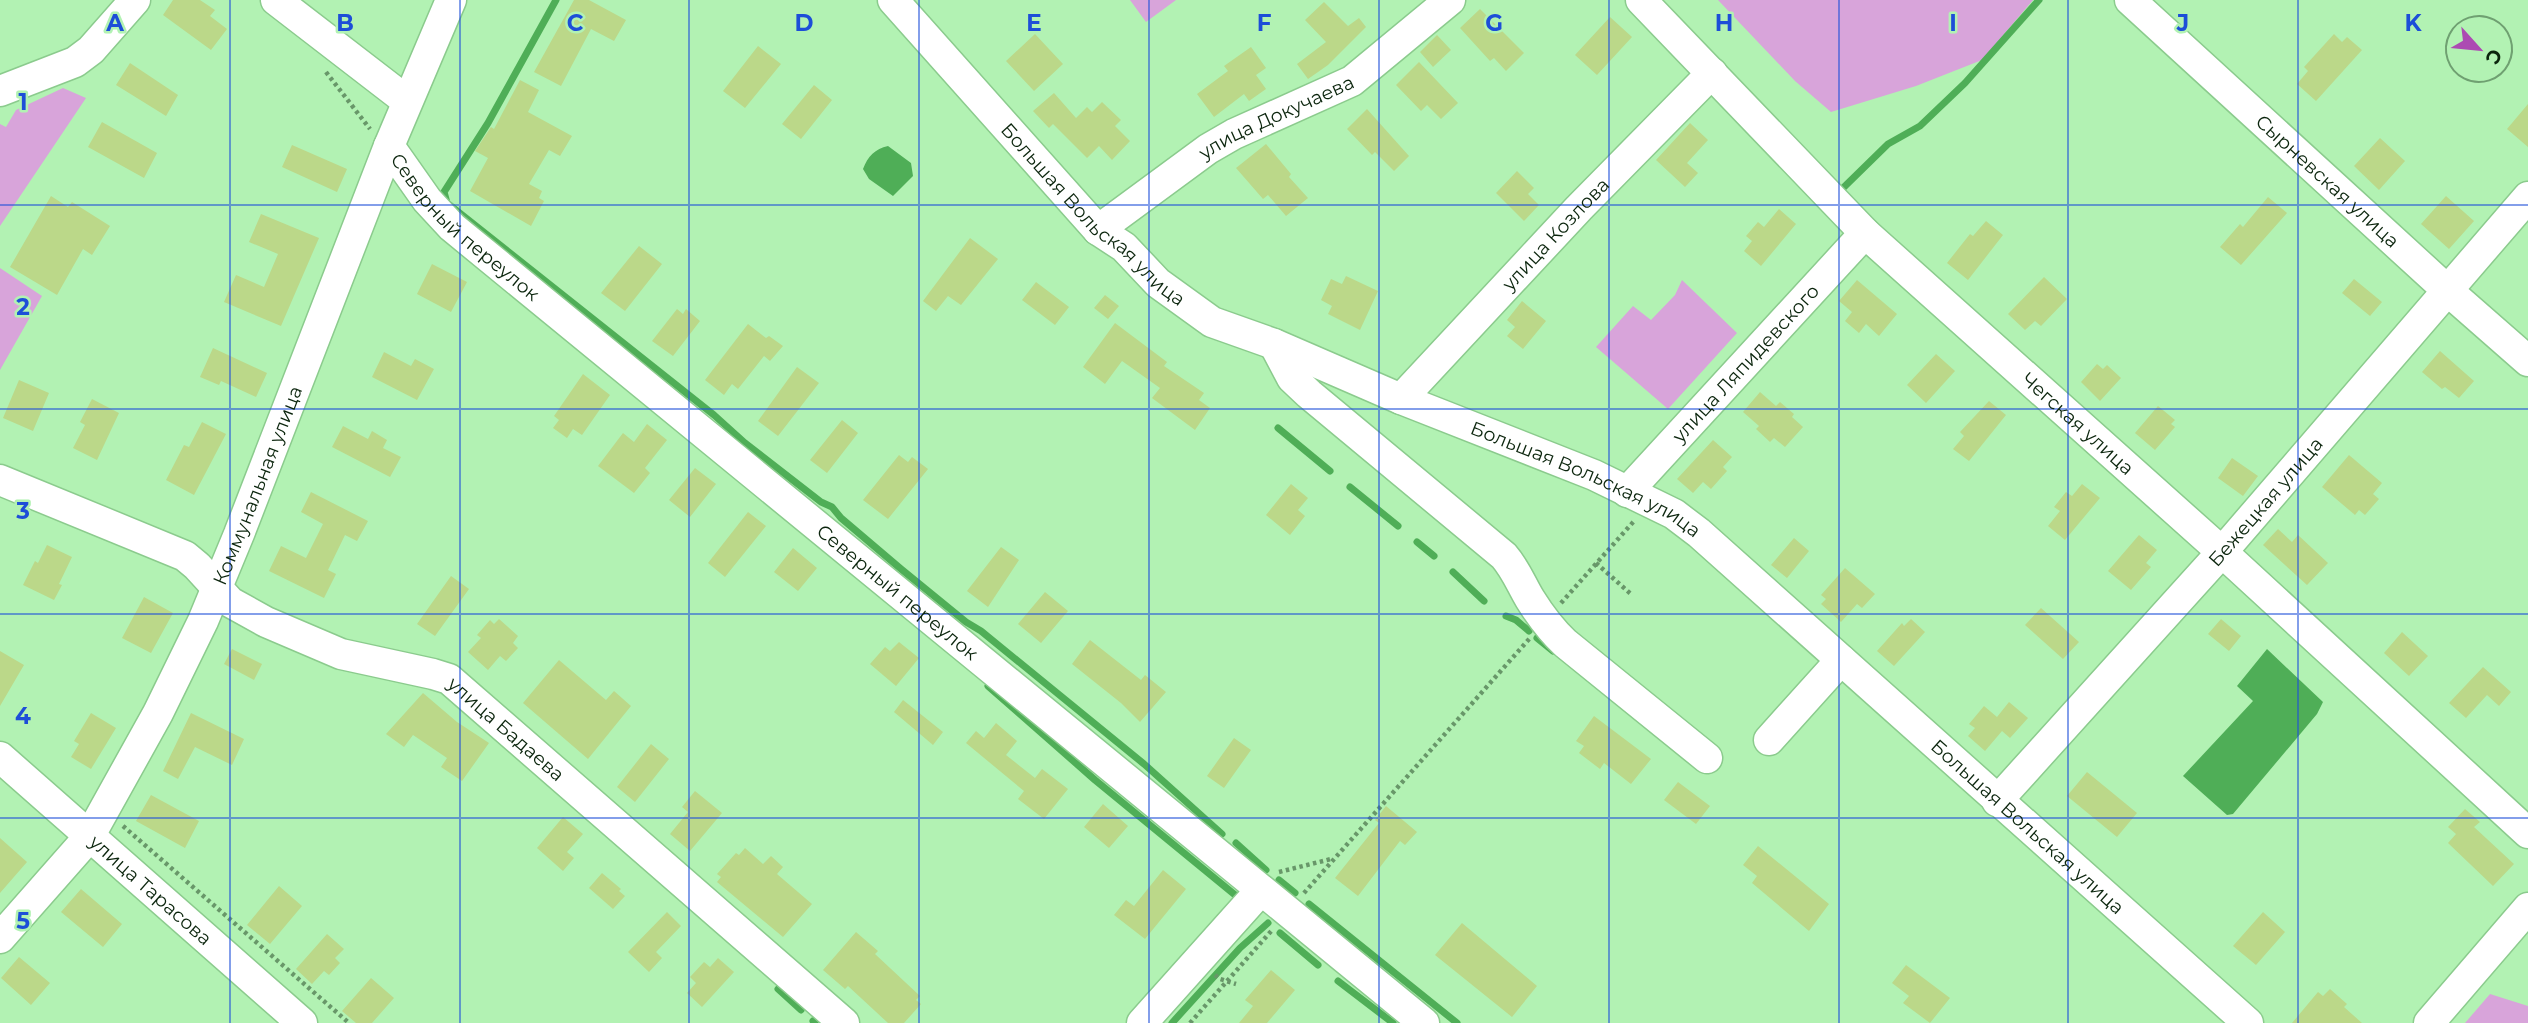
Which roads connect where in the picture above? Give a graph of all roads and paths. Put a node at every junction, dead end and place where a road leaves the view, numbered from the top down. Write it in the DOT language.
graph roads {
  1 [pos="135,0"];
  2 [pos="276,0"];
  3 [pos="451,0"];
  4 [pos="893,0"];
  5 [pos="1450,0"];
  6 [pos="1641,0"];
  7 [pos="2130,0"];
  8 [pos="324,68"];
  9 [pos="1712,73"];
  10 [pos="0,91"];
  11 [pos="407,101"];
  12 [pos="389,146"];
  13 [pos="2528,197"];
  14 [pos="1098,230"];
  15 [pos="1865,233"];
  16 [pos="2447,290"];
  17 [pos="1274,344"];
  18 [pos="2528,361"];
  19 [pos="1401,398"];
  20 [pos="0,480"];
  21 [pos="1639,498"];
  22 [pos="2222,552"];
  23 [pos="1596,563"];
  24 [pos="216,588"];
  25 [pos="1632,595"];
  26 [pos="1545,621"];
  27 [pos="1841,660"];
  28 [pos="1769,740"];
  29 [pos="0,757"];
  30 [pos="1707,758"];
  31 [pos="1997,801"];
  32 [pos="104,809"];
  33 [pos="2528,833"];
  34 [pos="89,837"];
  35 [pos="1334,859"];
  36 [pos="1261,890"];
  37 [pos="2528,908"];
  38 [pos="1289,912"];
  39 [pos="0,937"];
  40 [pos="1220,979"];
  41 [pos="1228,981"];
  42 [pos="1236,984"];
  43 [pos="302,1023"];
  44 [pos="349,1023"];
  45 [pos="844,1023"];
  46 [pos="1142,1023"];
  47 [pos="1190,1023"];
  48 [pos="1424,1023"];
  49 [pos="2248,1023"];
  50 [pos="2429,1023"];
  1 -- 10 [label="street"];
  2 -- 11 [label="street"];
  3 -- 11 [label="street, Коммунальная улица"];
  4 -- 14 [label="street, Большая Вольская улица"];
  5 -- 14 [label="street, улица Докучаева"];
  6 -- 9 [label="street, Чегская улица"];
  7 -- 16 [label="street, Сырневская улица"];
  8 -- 12 [label="path"];
  9 -- 15 [label="street, Чегская улица"];
  9 -- 19 [label="street, улица Козлова"];
  11 -- 12 [label="street, Коммунальная улица"];
  12 -- 24 [label="street, Коммунальная улица"];
  12 -- 36 [label="street, Северный переулок"];
  13 -- 16 [label="street, Бежецкая улица"];
  14 -- 17 [label="street, Большая Вольская улица"];
  15 -- 21 [label="street, улица Ляпидевского"];
  15 -- 22 [label="street, Чегская улица"];
  16 -- 18 [label="street, Сырневская улица"];
  16 -- 22 [label="street, Бежецкая улица"];
  17 -- 19 [label="street, Большая Вольская улица"];
  17 -- 26 [label="street"];
  19 -- 21 [label="street, Большая Вольская улица"];
  20 -- 24 [label="street, улица Бадаева"];
  21 -- 23 [label="path"];
  21 -- 27 [label="street, Большая Вольская улица"];
  22 -- 31 [label="street, Бежецкая улица"];
  22 -- 33 [label="street, Чегская улица"];
  23 -- 25 [label="path"];
  23 -- 26 [label="path"];
  24 -- 32 [label="street, Коммунальная улица"];
  24 -- 45 [label="street, улица Бадаева"];
  26 -- 30 [label="street"];
  26 -- 35 [label="path"];
  27 -- 28 [label="street"];
  27 -- 31 [label="street, Большая Вольская улица"];
  29 -- 34 [label="street, улица Тарасова"];
  31 -- 49 [label="street, Большая Вольская улица"];
  32 -- 34 [label="street, Коммунальная улица"];
  32 -- 44 [label="path"];
  34 -- 39 [label="street, Коммунальная улица"];
  34 -- 43 [label="street, улица Тарасова"];
  35 -- 36 [label="path"];
  35 -- 38 [label="path"];
  36 -- 38 [label="street, Северный переулок"];
  36 -- 46 [label="street"];
  37 -- 50 [label="street"];
  38 -- 41 [label="path"];
  38 -- 48 [label="street, Северный переулок"];
  40 -- 41 [label="path"];
  41 -- 42 [label="path"];
  41 -- 47 [label="path"];
}
